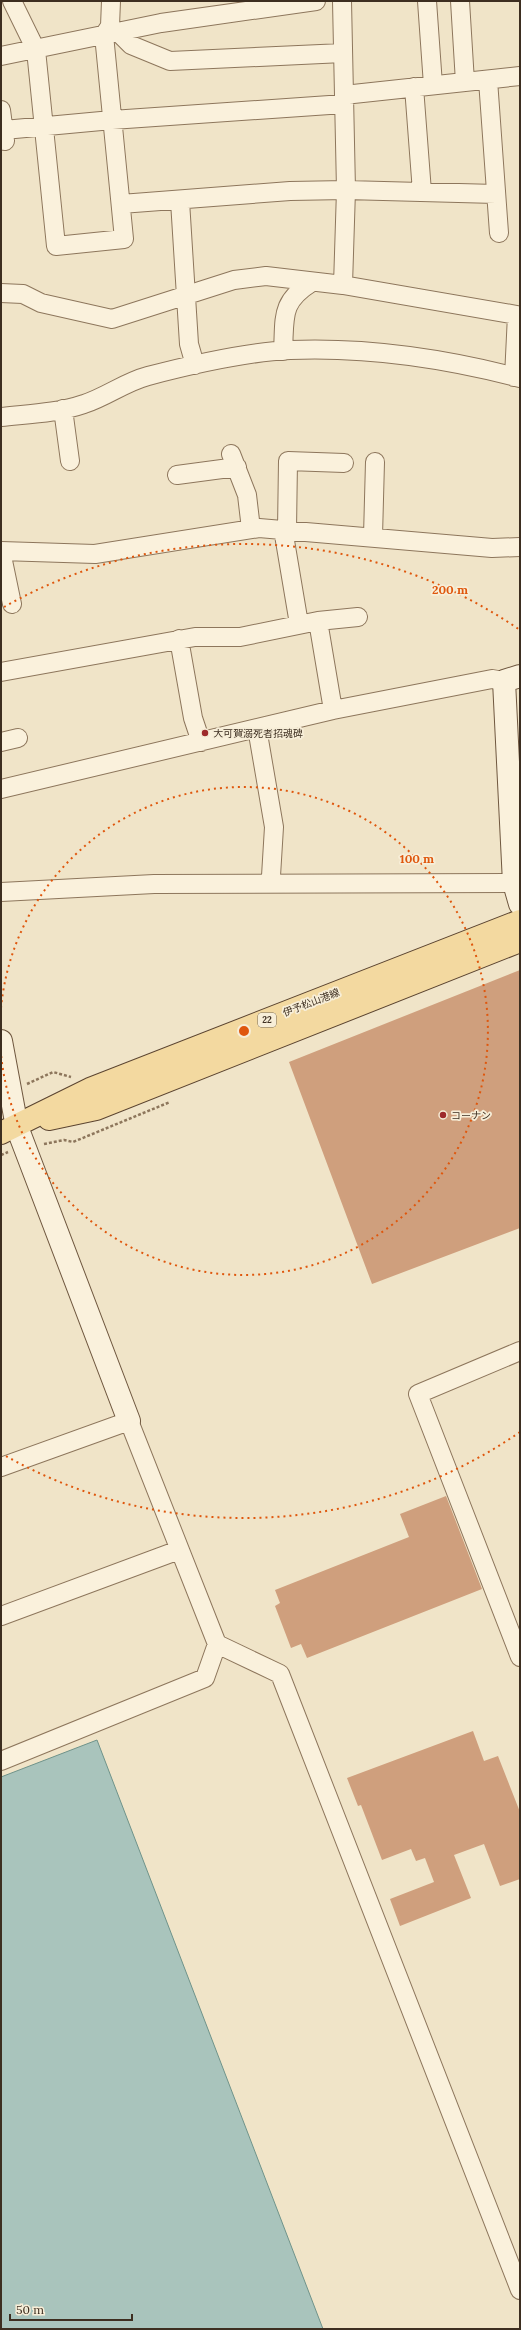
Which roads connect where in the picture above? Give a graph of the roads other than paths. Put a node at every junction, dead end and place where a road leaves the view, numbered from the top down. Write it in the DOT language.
graph roads {
  1 [pos="12,1"];
  2 [pos="111,1"];
  3 [pos="316,1"];
  4 [pos="342,1"];
  5 [pos="428,1"];
  6 [pos="460,1"];
  7 [pos="111,34"];
  8 [pos="36,50"];
  9 [pos="343,53"];
  10 [pos="1,56"];
  11 [pos="520,76"];
  12 [pos="488,80"];
  13 [pos="465,82"];
  14 [pos="432,85"];
  15 [pos="414,87"];
  16 [pos="344,100"];
  17 [pos="1,110"];
  18 [pos="112,120"];
  19 [pos="44,127"];
  20 [pos="346,190"];
  21 [pos="422,192"];
  22 [pos="496,194"];
  23 [pos="180,201"];
  24 [pos="121,204"];
  25 [pos="499,233"];
  26 [pos="312,282"];
  27 [pos="342,285"];
  28 [pos="1,293"];
  29 [pos="187,295"];
  30 [pos="283,351"];
  31 [pos="195,365"];
  32 [pos="517,378"];
  33 [pos="63,409"];
  34 [pos="1,417"];
  35 [pos="70,461"];
  36 [pos="375,462"];
  37 [pos="344,463"];
  38 [pos="177,475"];
  39 [pos="251,529"];
  40 [pos="285,529"];
  41 [pos="373,536"];
  42 [pos="520,547"];
  43 [pos="1,551"];
  44 [pos="12,604"];
  45 [pos="358,617"];
  46 [pos="318,621"];
  47 [pos="299,624"];
  48 [pos="179,640"];
  49 [pos="1,672"];
  50 [pos="512,678"];
  51 [pos="333,710"];
  52 [pos="257,728"];
  53 [pos="201,742"];
  54 [pos="1,789"];
  55 [pos="268,883"];
  56 [pos="514,883"];
  57 [pos="1,892"];
  58 [pos="520,904"];
  59 [pos="520,920"];
  60 [pos="520,941"];
  61 [pos="1,1041"];
  62 [pos="9,1130"];
  63 [pos="520,1351"];
  64 [pos="129,1421"];
  65 [pos="1,1467"];
  66 [pos="179,1550"];
  67 [pos="1,1616"];
  68 [pos="217,1644"];
  69 [pos="520,1656"];
  70 [pos="1,1761"];
  71 [pos="520,2290"];
  1 -- 8 [label="street"];
  2 -- 7 [label="street"];
  3 -- 7 [label="street"];
  4 -- 9 [label="street"];
  5 -- 14 [label="street"];
  6 -- 13 [label="street"];
  7 -- 8 [label="street"];
  7 -- 9 [label="street"];
  7 -- 18 [label="street"];
  8 -- 10 [label="street"];
  8 -- 19 [label="street"];
  9 -- 16 [label="street"];
  11 -- 12 [label="street"];
  12 -- 13 [label="street"];
  12 -- 22 [label="street"];
  13 -- 14 [label="street"];
  14 -- 15 [label="street"];
  15 -- 16 [label="street"];
  15 -- 21 [label="street"];
  16 -- 18 [label="street"];
  16 -- 20 [label="street"];
  17 -- 19 [label="street"];
  18 -- 19 [label="street"];
  18 -- 24 [label="street"];
  19 -- 24 [label="street"];
  20 -- 21 [label="street"];
  20 -- 23 [label="street"];
  20 -- 27 [label="street"];
  21 -- 22 [label="street"];
  22 -- 25 [label="street"];
  23 -- 24 [label="street"];
  23 -- 29 [label="street"];
  26 -- 27 [label="street"];
  26 -- 29 [label="street"];
  26 -- 30 [label="street"];
  27 -- 32 [label="street"];
  28 -- 29 [label="street"];
  29 -- 31 [label="street"];
  30 -- 31 [label="street"];
  30 -- 32 [label="street"];
  31 -- 33 [label="street"];
  33 -- 34 [label="street"];
  33 -- 35 [label="street"];
  36 -- 41 [label="street"];
  37 -- 40 [label="street"];
  38 -- 39 [label="street"];
  39 -- 40 [label="street"];
  39 -- 43 [label="street"];
  40 -- 41 [label="street"];
  40 -- 47 [label="street"];
  41 -- 42 [label="street"];
  43 -- 44 [label="street"];
  45 -- 46 [label="street"];
  46 -- 47 [label="street"];
  46 -- 51 [label="street"];
  47 -- 48 [label="street"];
  48 -- 49 [label="street"];
  48 -- 53 [label="street"];
  50 -- 51 [label="street"];
  50 -- 56 [label="street"];
  51 -- 52 [label="street"];
  52 -- 53 [label="street"];
  52 -- 55 [label="street"];
  53 -- 54 [label="street"];
  55 -- 56 [label="street"];
  55 -- 57 [label="street"];
  56 -- 58 [label="street"];
  59 -- 62 [label="main road, 伊予松山港線 / 22"];
  60 -- 62 [label="main road, 伊予松山港線 / 22"];
  61 -- 62 [label="street"];
  62 -- 64 [label="street"];
  63 -- 69 [label="street"];
  64 -- 65 [label="street"];
  64 -- 66 [label="street"];
  66 -- 67 [label="street"];
  66 -- 68 [label="street"];
  68 -- 70 [label="street"];
  68 -- 71 [label="street"];
}
